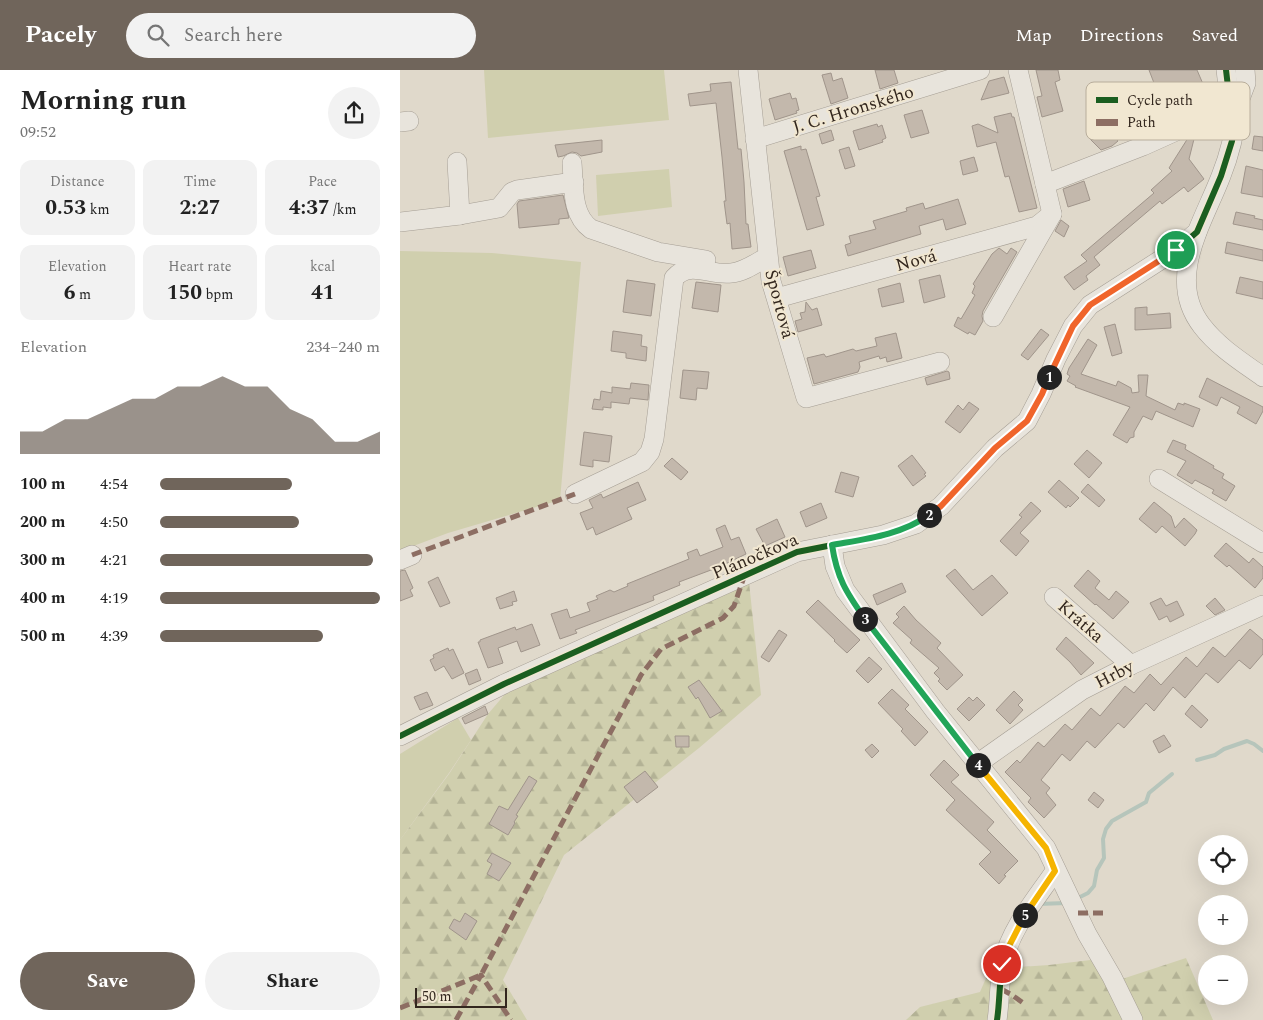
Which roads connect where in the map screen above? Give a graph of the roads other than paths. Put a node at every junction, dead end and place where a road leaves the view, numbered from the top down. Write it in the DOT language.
graph roads {
  1 [pos="748,70"];
  2 [pos="980,70"];
  3 [pos="1018,70"];
  4 [pos="755,139"];
  5 [pos="1156,140"];
  6 [pos="1232,140"];
  7 [pos="457,162"];
  8 [pos="572,163"];
  9 [pos="574,182"];
  10 [pos="1045,184"];
  11 [pos="1052,214"];
  12 [pos="460,215"];
  13 [pos="400,222"];
  14 [pos="1198,232"];
  15 [pos="760,261"];
  16 [pos="777,298"];
  17 [pos="993,317"];
  18 [pos="940,362"];
  19 [pos="1263,377"];
  20 [pos="1159,479"];
  21 [pos="575,494"];
  22 [pos="1263,543"];
  23 [pos="832,545"];
  24 [pos="1054,597"];
  25 [pos="1263,606"];
  26 [pos="1131,665"];
  27 [pos="400,736"];
  28 [pos="977,764"];
  29 [pos="1055,871"];
  30 [pos="997,1020"];
  31 [pos="1133,1020"];
  1 -- 4 [label="street, Športová"];
  2 -- 4 [label="street, J. C. Hronského"];
  3 -- 10 [label="street"];
  4 -- 15 [label="street, Športová"];
  5 -- 10 [label="street"];
  6 -- 14 [label="street"];
  7 -- 12 [label="street"];
  8 -- 9 [label="street"];
  9 -- 12 [label="street"];
  9 -- 15 [label="street"];
  10 -- 11 [label="street"];
  11 -- 16 [label="street, Nová"];
  11 -- 17 [label="street"];
  12 -- 13 [label="street"];
  14 -- 19 [label="street"];
  14 -- 23 [label="street, Plánočkova"];
  15 -- 16 [label="street, Športová"];
  15 -- 21 [label="street"];
  16 -- 18 [label="street, Športová"];
  20 -- 22 [label="street"];
  23 -- 27 [label="street, Plánočkova"];
  23 -- 28 [label="street"];
  24 -- 26 [label="street, Krátka"];
  25 -- 26 [label="street, Hrby"];
  26 -- 28 [label="street, Hrby"];
  28 -- 29 [label="street"];
  29 -- 30 [label="street"];
  29 -- 31 [label="street"];
}
